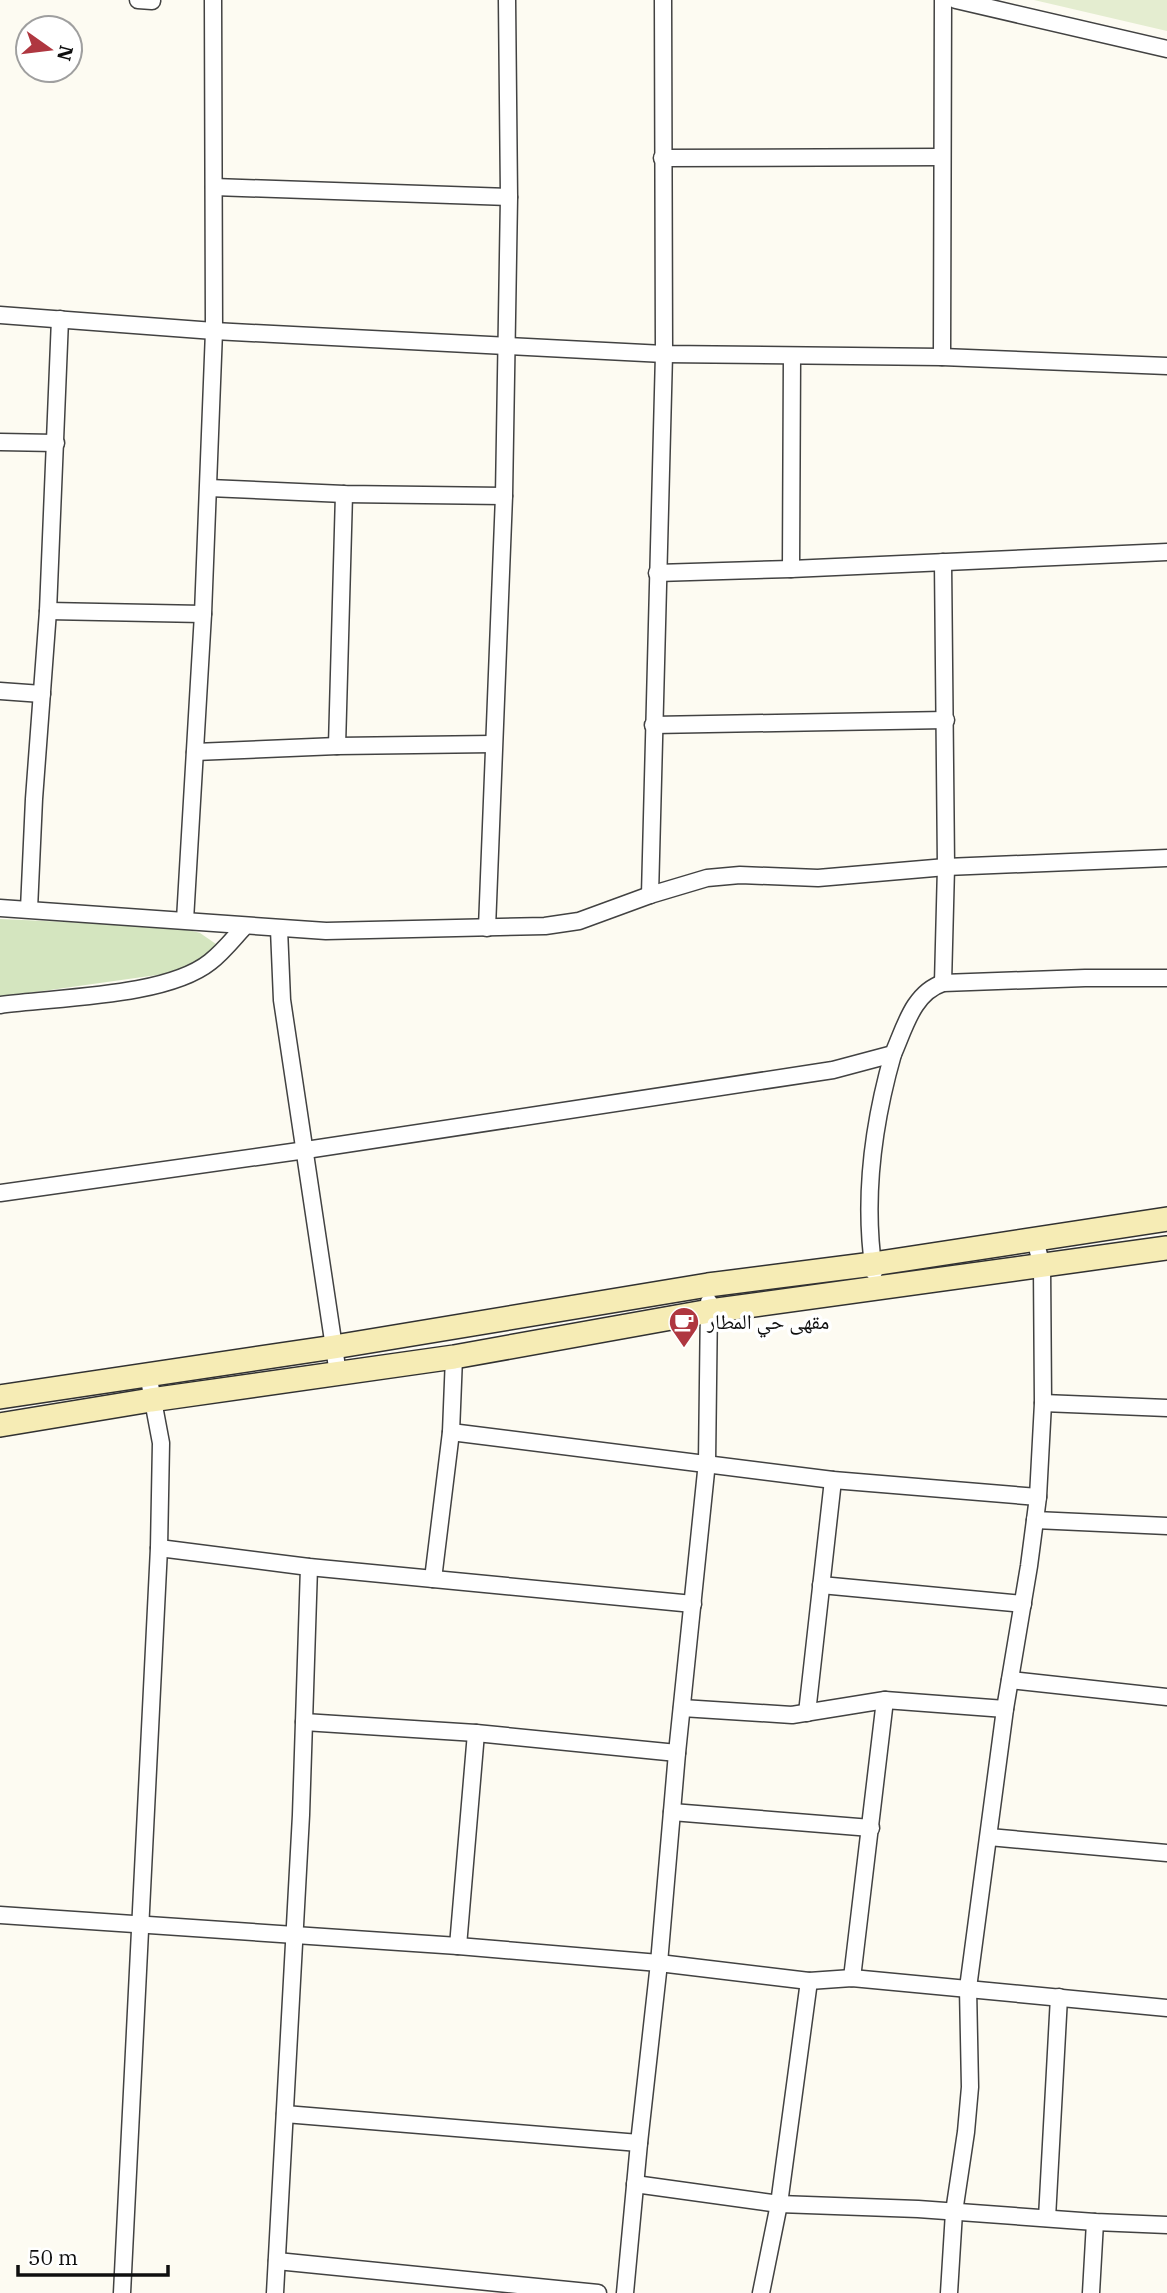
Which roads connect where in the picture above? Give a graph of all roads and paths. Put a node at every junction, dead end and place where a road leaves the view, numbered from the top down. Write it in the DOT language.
graph roads {
  1 [pos="138,0"];
  2 [pos="213,0"];
  3 [pos="507,0"];
  4 [pos="663,0"];
  5 [pos="943,0"];
  6 [pos="956,0"];
  7 [pos="152,1"];
  8 [pos="1167,49"];
  9 [pos="942,157"];
  10 [pos="662,158"];
  11 [pos="214,187"];
  12 [pos="509,197"];
  13 [pos="0,315"];
  14 [pos="60,319"];
  15 [pos="214,331"];
  16 [pos="507,345"];
  17 [pos="664,354"];
  18 [pos="792,356"];
  19 [pos="942,357"];
  20 [pos="1167,366"];
  21 [pos="0,442"];
  22 [pos="56,443"];
  23 [pos="209,488"];
  24 [pos="344,494"];
  25 [pos="504,496"];
  26 [pos="1167,552"];
  27 [pos="943,562"];
  28 [pos="792,569"];
  29 [pos="657,573"];
  30 [pos="48,611"];
  31 [pos="204,614"];
  32 [pos="0,691"];
  33 [pos="42,694"];
  34 [pos="946,720"];
  35 [pos="653,725"];
  36 [pos="493,744"];
  37 [pos="337,746"];
  38 [pos="195,752"];
  39 [pos="1167,858"];
  40 [pos="946,867"];
  41 [pos="650,895"];
  42 [pos="0,908"];
  43 [pos="29,909"];
  44 [pos="185,920"];
  45 [pos="244,927"];
  46 [pos="487,928"];
  47 [pos="279,929"];
  48 [pos="1167,978"];
  49 [pos="943,983"];
  50 [pos="0,1005"];
  51 [pos="893,1054"];
  52 [pos="306,1150"];
  53 [pos="0,1193"];
  54 [pos="1167,1219"];
  55 [pos="1035,1240"];
  56 [pos="1167,1248"];
  57 [pos="1042,1266"];
  58 [pos="874,1275"];
  59 [pos="708,1285"];
  60 [pos="710,1311"];
  61 [pos="334,1347"];
  62 [pos="454,1357"];
  63 [pos="148,1374"];
  64 [pos="338,1374"];
  65 [pos="0,1397"];
  66 [pos="151,1400"];
  67 [pos="1042,1403"];
  68 [pos="1167,1408"];
  69 [pos="0,1425"];
  70 [pos="450,1432"];
  71 [pos="707,1462"];
  72 [pos="834,1480"];
  73 [pos="1038,1497"];
  74 [pos="1035,1520"];
  75 [pos="1167,1526"];
  76 [pos="159,1548"];
  77 [pos="309,1567"];
  78 [pos="433,1579"];
  79 [pos="821,1584"];
  80 [pos="693,1604"];
  81 [pos="1023,1604"];
  82 [pos="1010,1680"];
  83 [pos="1167,1697"];
  84 [pos="885,1700"];
  85 [pos="682,1708"];
  86 [pos="1005,1709"];
  87 [pos="807,1713"];
  88 [pos="304,1722"];
  89 [pos="476,1733"];
  90 [pos="677,1753"];
  91 [pos="672,1812"];
  92 [pos="871,1828"];
  93 [pos="989,1837"];
  94 [pos="1167,1853"];
  95 [pos="0,1916"];
  96 [pos="140,1926"];
  97 [pos="294,1935"];
  98 [pos="458,1946"];
  99 [pos="659,1963"];
  100 [pos="852,1978"];
  101 [pos="809,1982"];
  102 [pos="968,1988"];
  103 [pos="1059,1997"];
  104 [pos="1167,2008"];
  105 [pos="285,2114"];
  106 [pos="639,2143"];
  107 [pos="635,2184"];
  108 [pos="779,2203"];
  109 [pos="954,2212"];
  110 [pos="1047,2218"];
  111 [pos="1095,2222"];
  112 [pos="1167,2225"];
  113 [pos="276,2261"];
  114 [pos="122,2293"];
  115 [pos="275,2293"];
  116 [pos="598,2293"];
  117 [pos="625,2293"];
  118 [pos="761,2293"];
  119 [pos="948,2293"];
  120 [pos="1091,2293"];
  1 -- 7 [label="street"];
  2 -- 11 [label="street"];
  3 -- 12 [label="street"];
  4 -- 10 [label="street"];
  5 -- 9 [label="street"];
  6 -- 8 [label="street"];
  9 -- 10 [label="street"];
  9 -- 19 [label="street"];
  10 -- 17 [label="street"];
  11 -- 12 [label="street"];
  11 -- 15 [label="street"];
  12 -- 16 [label="street"];
  13 -- 14 [label="street"];
  14 -- 15 [label="street"];
  14 -- 22 [label="street"];
  15 -- 16 [label="street"];
  15 -- 23 [label="street"];
  16 -- 17 [label="street"];
  16 -- 25 [label="street"];
  17 -- 18 [label="street"];
  17 -- 29 [label="street"];
  18 -- 19 [label="street"];
  18 -- 28 [label="street"];
  19 -- 20 [label="street"];
  21 -- 22 [label="street"];
  22 -- 30 [label="street"];
  23 -- 24 [label="street"];
  23 -- 31 [label="street"];
  24 -- 25 [label="street"];
  24 -- 37 [label="street"];
  25 -- 36 [label="street"];
  26 -- 27 [label="street"];
  27 -- 28 [label="street"];
  27 -- 34 [label="street"];
  28 -- 29 [label="street"];
  29 -- 35 [label="street"];
  30 -- 31 [label="street"];
  30 -- 33 [label="street"];
  31 -- 38 [label="street"];
  32 -- 33 [label="street"];
  33 -- 43 [label="street"];
  34 -- 35 [label="street"];
  34 -- 40 [label="street"];
  35 -- 41 [label="street"];
  36 -- 37 [label="street"];
  36 -- 46 [label="street"];
  37 -- 38 [label="street"];
  38 -- 44 [label="street"];
  39 -- 40 [label="street"];
  40 -- 41 [label="street"];
  40 -- 49 [label="street"];
  41 -- 46 [label="street"];
  42 -- 43 [label="street"];
  43 -- 44 [label="street"];
  44 -- 45 [label="street"];
  45 -- 47 [label="street"];
  45 -- 50 [label="street"];
  46 -- 47 [label="street"];
  47 -- 52 [label="street"];
  48 -- 49 [label="street"];
  49 -- 51 [label="street"];
  51 -- 52 [label="street"];
  51 -- 58 [label="street"];
  52 -- 53 [label="street"];
  52 -- 61 [label="street"];
  54 -- 55 [label="street"];
  55 -- 57 [label="street"];
  55 -- 58 [label="street"];
  56 -- 57 [label="street"];
  57 -- 58 [label="street"];
  57 -- 67 [label="street"];
  58 -- 59 [label="street"];
  58 -- 60 [label="street"];
  59 -- 60 [label="street"];
  59 -- 61 [label="street"];
  60 -- 62 [label="street"];
  60 -- 71 [label="street"];
  61 -- 63 [label="street"];
  61 -- 64 [label="street"];
  62 -- 64 [label="street"];
  62 -- 70 [label="street"];
  63 -- 65 [label="street"];
  63 -- 66 [label="street"];
  64 -- 66 [label="street"];
  66 -- 69 [label="street"];
  66 -- 76 [label="street"];
  67 -- 68 [label="street"];
  67 -- 73 [label="street"];
  70 -- 71 [label="street"];
  70 -- 78 [label="street"];
  71 -- 72 [label="street"];
  71 -- 80 [label="street"];
  72 -- 73 [label="street"];
  72 -- 79 [label="street"];
  73 -- 74 [label="street"];
  74 -- 75 [label="street"];
  74 -- 81 [label="street"];
  76 -- 77 [label="street"];
  76 -- 96 [label="street"];
  77 -- 78 [label="street"];
  77 -- 88 [label="street"];
  78 -- 80 [label="street"];
  79 -- 81 [label="street"];
  79 -- 87 [label="street"];
  80 -- 85 [label="street"];
  81 -- 82 [label="street"];
  82 -- 83 [label="street"];
  82 -- 86 [label="street"];
  84 -- 86 [label="street"];
  84 -- 87 [label="street"];
  84 -- 92 [label="street"];
  85 -- 87 [label="street"];
  85 -- 90 [label="street"];
  86 -- 93 [label="street"];
  88 -- 89 [label="street"];
  88 -- 97 [label="street"];
  89 -- 90 [label="street"];
  89 -- 98 [label="street"];
  90 -- 91 [label="street"];
  91 -- 92 [label="street"];
  91 -- 99 [label="street"];
  92 -- 100 [label="street"];
  93 -- 94 [label="street"];
  93 -- 102 [label="street"];
  95 -- 96 [label="street"];
  96 -- 97 [label="street"];
  96 -- 114 [label="street"];
  97 -- 98 [label="street"];
  97 -- 105 [label="street"];
  98 -- 99 [label="street"];
  99 -- 101 [label="street"];
  99 -- 106 [label="street"];
  100 -- 101 [label="street"];
  100 -- 102 [label="street"];
  101 -- 108 [label="street"];
  102 -- 103 [label="street"];
  102 -- 109 [label="street"];
  103 -- 104 [label="street"];
  103 -- 110 [label="street"];
  105 -- 106 [label="street"];
  105 -- 113 [label="street"];
  106 -- 107 [label="street"];
  107 -- 108 [label="street"];
  107 -- 117 [label="street"];
  108 -- 109 [label="street"];
  108 -- 118 [label="street"];
  109 -- 110 [label="street"];
  109 -- 119 [label="street"];
  110 -- 111 [label="street"];
  111 -- 112 [label="street"];
  111 -- 120 [label="street"];
  113 -- 115 [label="street"];
  113 -- 116 [label="street"];
}
